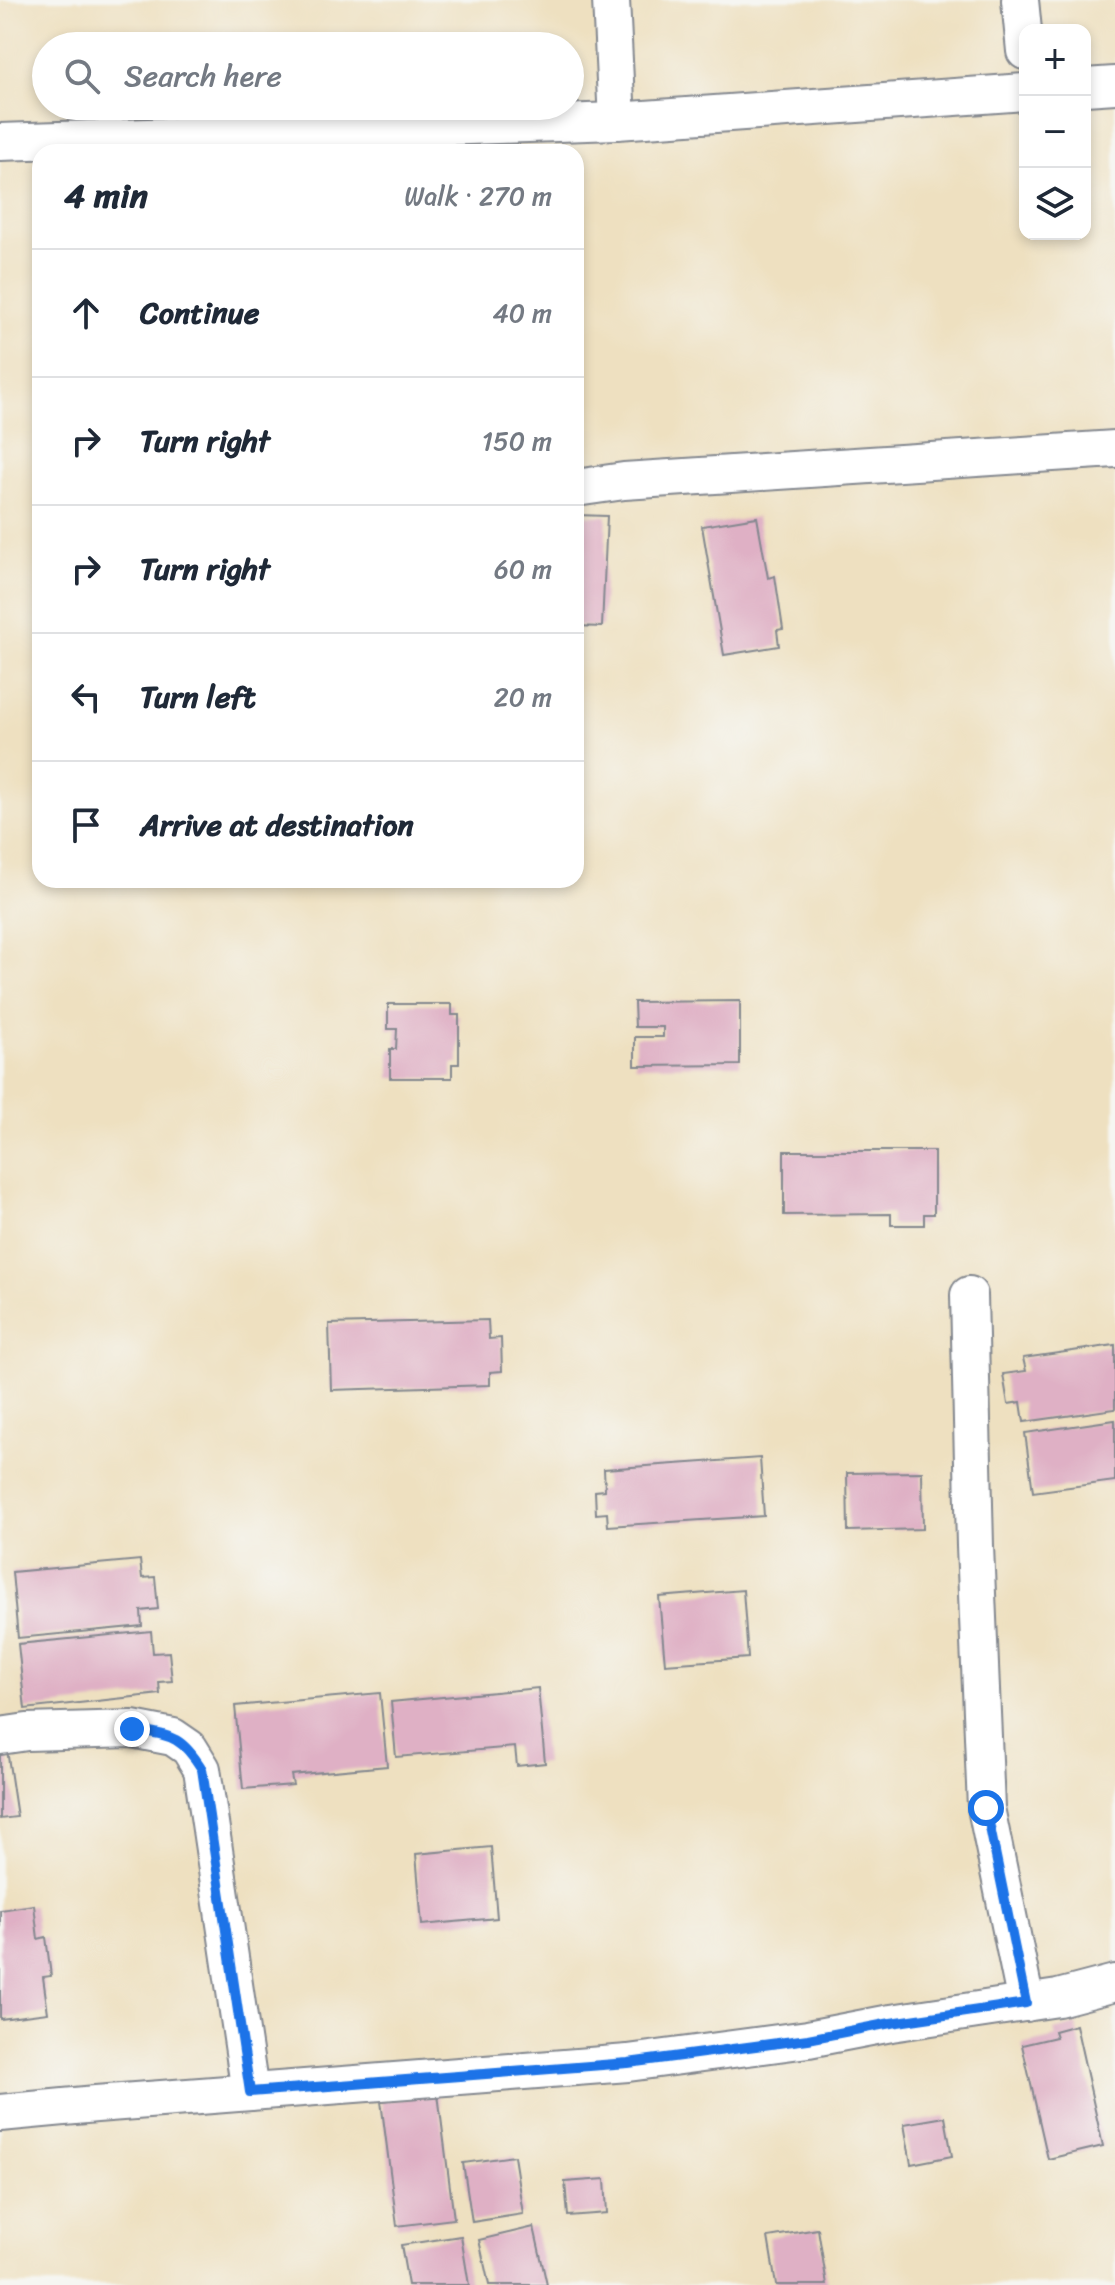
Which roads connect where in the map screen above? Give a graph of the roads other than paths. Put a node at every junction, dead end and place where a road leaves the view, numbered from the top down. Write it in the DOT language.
graph roads {
  1 [pos="611,0"];
  2 [pos="1020,0"];
  3 [pos="1022,24"];
  4 [pos="1115,85"];
  5 [pos="1091,87"];
  6 [pos="1019,92"];
  7 [pos="617,121"];
  8 [pos="0,142"];
  9 [pos="69,144"];
  10 [pos="125,144"];
  11 [pos="1115,449"];
  12 [pos="584,487"];
  13 [pos="969,1295"];
  14 [pos="0,1736"];
  15 [pos="1115,1983"];
  16 [pos="1026,2003"];
  17 [pos="250,2092"];
  18 [pos="0,2113"];
  1 -- 7 [label="street"];
  2 -- 3 [label="street"];
  4 -- 5 [label="street"];
  6 -- 7 [label="street"];
  7 -- 10 [label="street"];
  8 -- 9 [label="street"];
  11 -- 12 [label="street"];
  13 -- 16 [label="street"];
  14 -- 17 [label="street"];
  15 -- 16 [label="street"];
  16 -- 17 [label="street"];
  17 -- 18 [label="street"];
}
